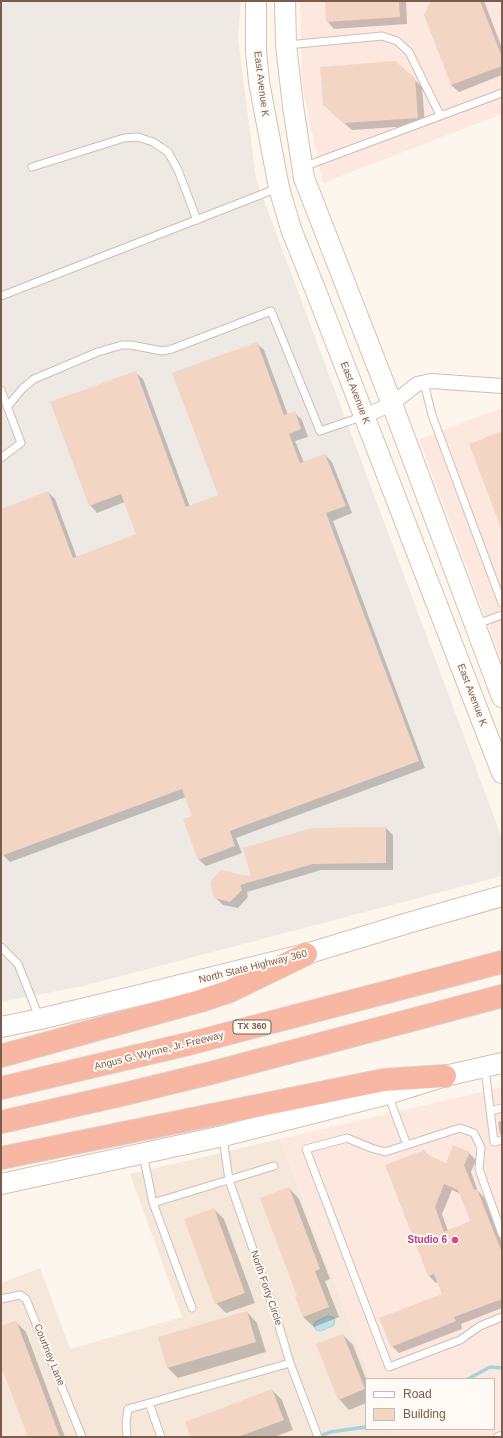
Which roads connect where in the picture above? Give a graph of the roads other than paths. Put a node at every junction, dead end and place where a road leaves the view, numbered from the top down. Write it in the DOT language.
graph roads {
  1 [pos="256,1"];
  2 [pos="285,1"];
  3 [pos="286,45"];
  4 [pos="502,93"];
  5 [pos="440,115"];
  6 [pos="32,168"];
  7 [pos="304,173"];
  8 [pos="279,188"];
  9 [pos="197,220"];
  10 [pos="1,296"];
  11 [pos="424,383"];
  12 [pos="502,386"];
  13 [pos="1,390"];
  14 [pos="392,404"];
  15 [pos="8,407"];
  16 [pos="364,416"];
  17 [pos="1,458"];
  18 [pos="502,604"];
  19 [pos="502,615"];
  20 [pos="475,625"];
  21 [pos="502,695"];
  22 [pos="501,766"];
  23 [pos="502,896"];
  24 [pos="1,947"];
  25 [pos="306,954"];
  26 [pos="502,962"];
  27 [pos="502,996"];
  28 [pos="40,1019"];
  29 [pos="1,1027"];
  30 [pos="1,1056"];
  31 [pos="493,1065"];
  32 [pos="445,1076"];
  33 [pos="1,1088"];
  34 [pos="388,1094"];
  35 [pos="502,1108"];
  36 [pos="490,1111"];
  37 [pos="1,1122"];
  38 [pos="223,1136"];
  39 [pos="502,1140"];
  40 [pos="407,1145"];
  41 [pos="142,1154"];
  42 [pos="1,1158"];
  43 [pos="274,1166"];
  44 [pos="229,1180"];
  45 [pos="1,1184"];
  46 [pos="153,1203"];
  47 [pos="502,1234"];
  48 [pos="1,1299"];
  49 [pos="192,1308"];
  50 [pos="502,1317"];
  51 [pos="290,1363"];
  52 [pos="149,1403"];
  53 [pos="502,1435"];
  54 [pos="82,1437"];
  55 [pos="127,1437"];
  56 [pos="161,1437"];
  57 [pos="318,1437"];
  58 [pos="497,1437"];
  1 -- 8 [label="street, East Avenue K"];
  2 -- 3 [label="street"];
  3 -- 5 [label="lane"];
  3 -- 7 [label="street"];
  4 -- 5 [label="lane"];
  5 -- 7 [label="lane"];
  6 -- 9 [label="lane"];
  7 -- 8 [label="street"];
  7 -- 14 [label="street"];
  8 -- 9 [label="lane"];
  8 -- 16 [label="street, East Avenue K"];
  9 -- 10 [label="lane"];
  11 -- 12 [label="street"];
  11 -- 14 [label="street"];
  11 -- 18 [label="lane"];
  13 -- 15 [label="lane"];
  14 -- 16 [label="street"];
  14 -- 20 [label="street"];
  15 -- 16 [label="lane"];
  15 -- 17 [label="lane"];
  16 -- 22 [label="street, East Avenue K"];
  19 -- 20 [label="lane"];
  20 -- 21 [label="street"];
  23 -- 25 [label="street, North State Highway 360"];
  24 -- 28 [label="lane"];
  25 -- 28 [label="street, North State Highway 360"];
  25 -- 30 [label="highway"];
  26 -- 33 [label="highway, Angus G. Wynne, Jr. Freeway / TX 360"];
  27 -- 37 [label="highway"];
  28 -- 29 [label="street, North State Highway 360"];
  31 -- 32 [label="street"];
  31 -- 36 [label="lane"];
  32 -- 34 [label="street"];
  32 -- 42 [label="highway"];
  34 -- 38 [label="street"];
  34 -- 40 [label="lane"];
  35 -- 36 [label="lane"];
  36 -- 39 [label="lane"];
  38 -- 41 [label="street"];
  38 -- 44 [label="lane, North Forty Circle"];
  40 -- 47 [label="lane"];
  40 -- 50 [label="lane"];
  41 -- 45 [label="street"];
  41 -- 46 [label="lane"];
  43 -- 44 [label="lane"];
  44 -- 46 [label="lane"];
  44 -- 51 [label="lane, North Forty Circle"];
  46 -- 49 [label="lane"];
  48 -- 54 [label="lane, Courtney Lane"];
  51 -- 52 [label="lane"];
  51 -- 57 [label="lane, North Forty Circle"];
  52 -- 55 [label="lane"];
  52 -- 56 [label="lane"];
  53 -- 58 [label="lane"];
}
